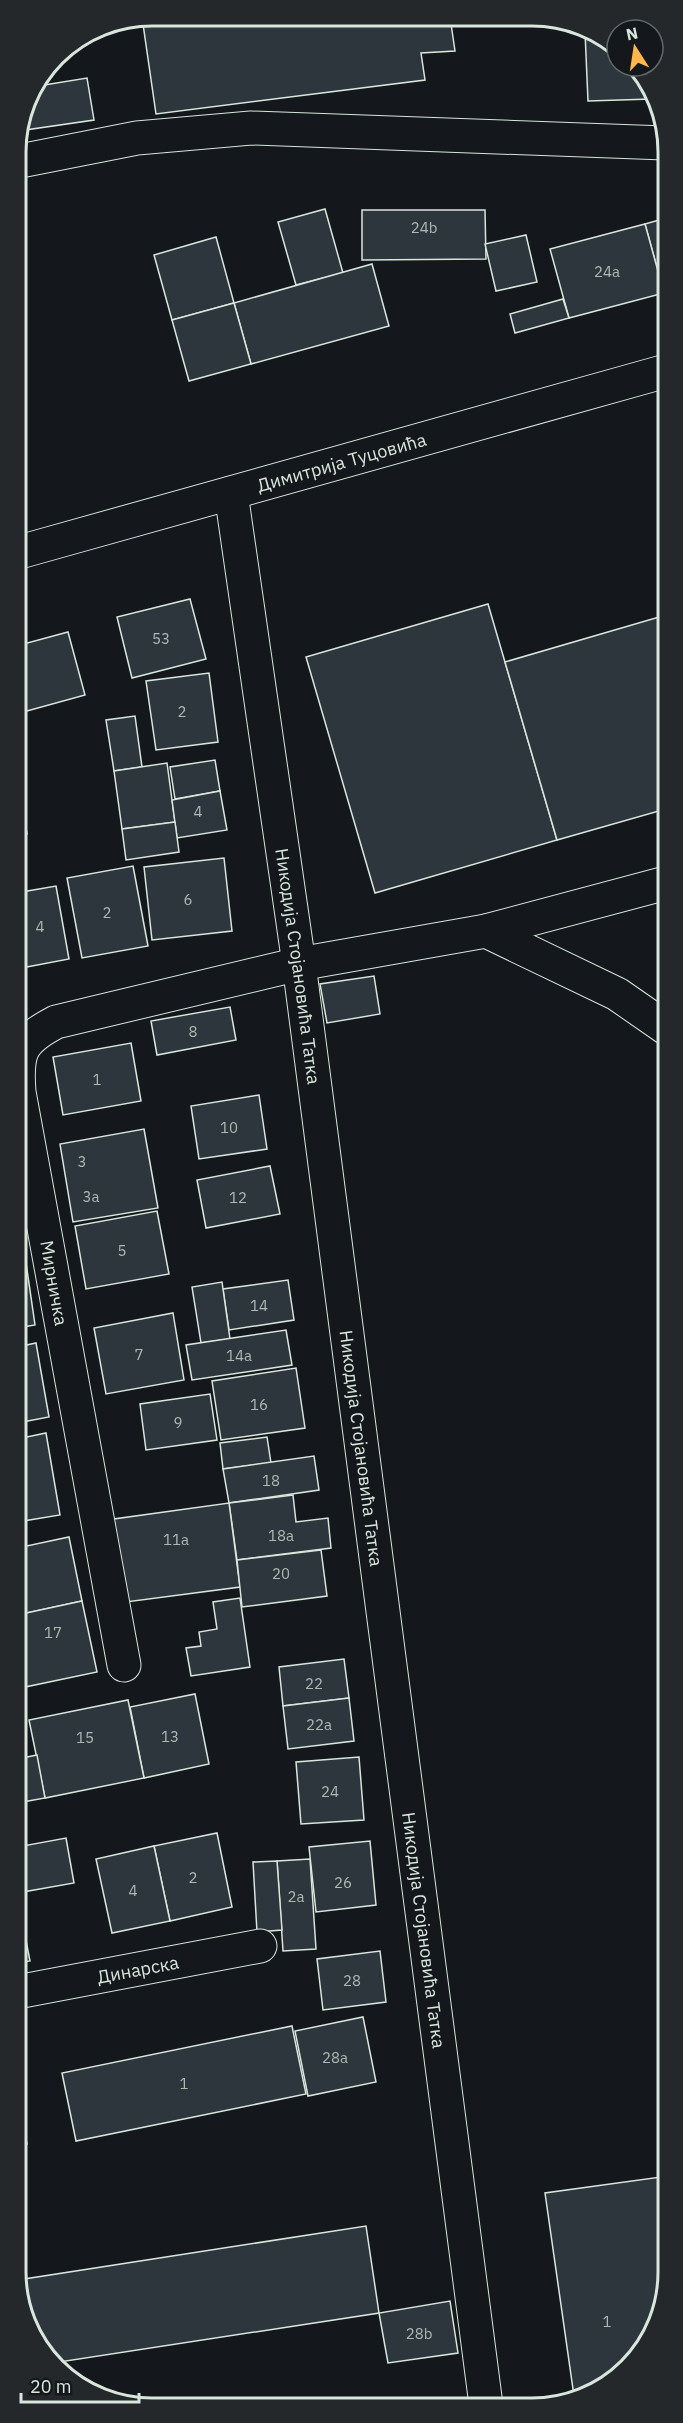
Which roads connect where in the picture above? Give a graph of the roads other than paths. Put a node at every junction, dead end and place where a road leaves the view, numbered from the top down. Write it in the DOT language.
graph roads {
  1 [pos="657,143"];
  2 [pos="26,160"];
  3 [pos="658,373"];
  4 [pos="231,493"];
  5 [pos="26,550"];
  6 [pos="658,885"];
  7 [pos="486,931"];
  8 [pos="299,964"];
  9 [pos="658,1022"];
  10 [pos="26,1043"];
  11 [pos="26,1130"];
  12 [pos="124,1665"];
  13 [pos="260,1946"];
  14 [pos="26,1990"];
  15 [pos="485,2398"];
  1 -- 2 [label="street"];
  3 -- 4 [label="street, Димитрија Туцовића"];
  4 -- 5 [label="street, Димитрија Туцовића"];
  4 -- 8 [label="street, Никодија Стојановића Татка"];
  6 -- 7 [label="street, Мирничка"];
  7 -- 8 [label="street, Мирничка"];
  7 -- 9 [label="street"];
  8 -- 10 [label="street, Мирничка"];
  8 -- 15 [label="street, Никодија Стојановића Татка"];
  11 -- 12 [label="street, Мирничка"];
  13 -- 14 [label="street, Динарска"];
}
